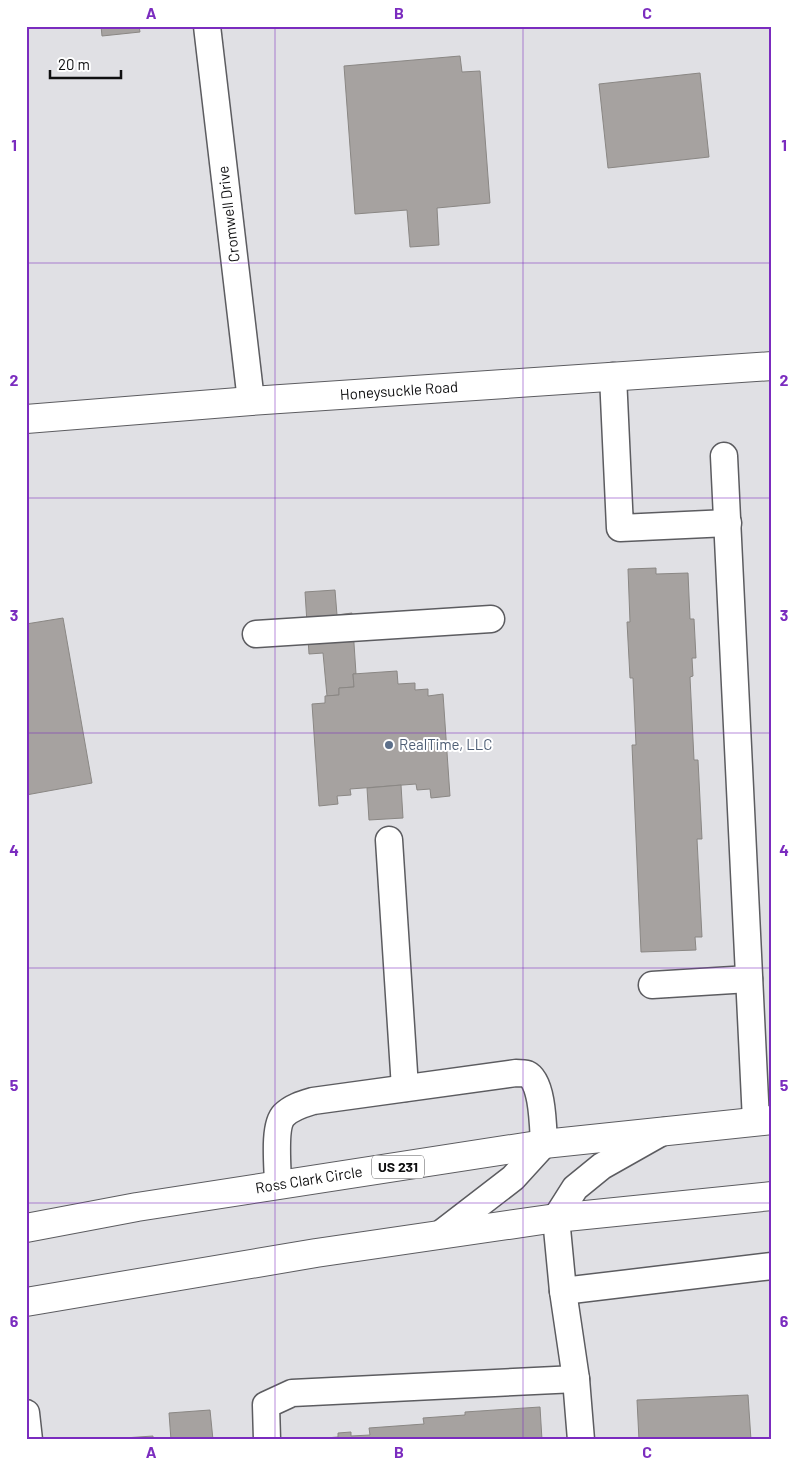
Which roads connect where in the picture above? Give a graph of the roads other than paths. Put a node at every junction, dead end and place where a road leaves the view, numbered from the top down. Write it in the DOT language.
graph roads {
  1 [pos="207,26"];
  2 [pos="772,366"];
  3 [pos="613,376"];
  4 [pos="251,401"];
  5 [pos="26,419"];
  6 [pos="724,456"];
  7 [pos="728,523"];
  8 [pos="491,619"];
  9 [pos="256,634"];
  10 [pos="389,840"];
  11 [pos="749,979"];
  12 [pos="652,985"];
  13 [pos="405,1088"];
  14 [pos="764,1120"];
  15 [pos="664,1131"];
  16 [pos="544,1144"];
  17 [pos="278,1185"];
  18 [pos="772,1196"];
  19 [pos="556,1218"];
  20 [pos="26,1228"];
  21 [pos="439,1235"];
  22 [pos="772,1266"];
  23 [pos="562,1291"];
  24 [pos="26,1302"];
  25 [pos="576,1379"];
  26 [pos="26,1413"];
  27 [pos="29,1440"];
  28 [pos="267,1440"];
  29 [pos="581,1440"];
  1 -- 4 [label="street, Cromwell Drive"];
  2 -- 3 [label="main road, Honeysuckle Road"];
  3 -- 4 [label="main road, Honeysuckle Road"];
  3 -- 7 [label="street"];
  4 -- 5 [label="main road, Honeysuckle Road"];
  6 -- 7 [label="street"];
  7 -- 11 [label="street"];
  8 -- 9 [label="street"];
  10 -- 13 [label="street"];
  11 -- 12 [label="street"];
  11 -- 14 [label="street"];
  13 -- 16 [label="street"];
  13 -- 17 [label="street"];
  14 -- 15 [label="main road, Ross Clark Circle / US 231"];
  15 -- 16 [label="main road, Ross Clark Circle / US 231"];
  15 -- 19 [label="street"];
  16 -- 17 [label="main road, Ross Clark Circle / US 231"];
  16 -- 21 [label="street"];
  17 -- 20 [label="main road, Ross Clark Circle / US 231"];
  18 -- 19 [label="main road"];
  19 -- 21 [label="main road"];
  19 -- 23 [label="street"];
  21 -- 24 [label="main road"];
  22 -- 23 [label="street"];
  23 -- 25 [label="street"];
  25 -- 28 [label="street"];
  25 -- 29 [label="street"];
  26 -- 27 [label="street"];
}
